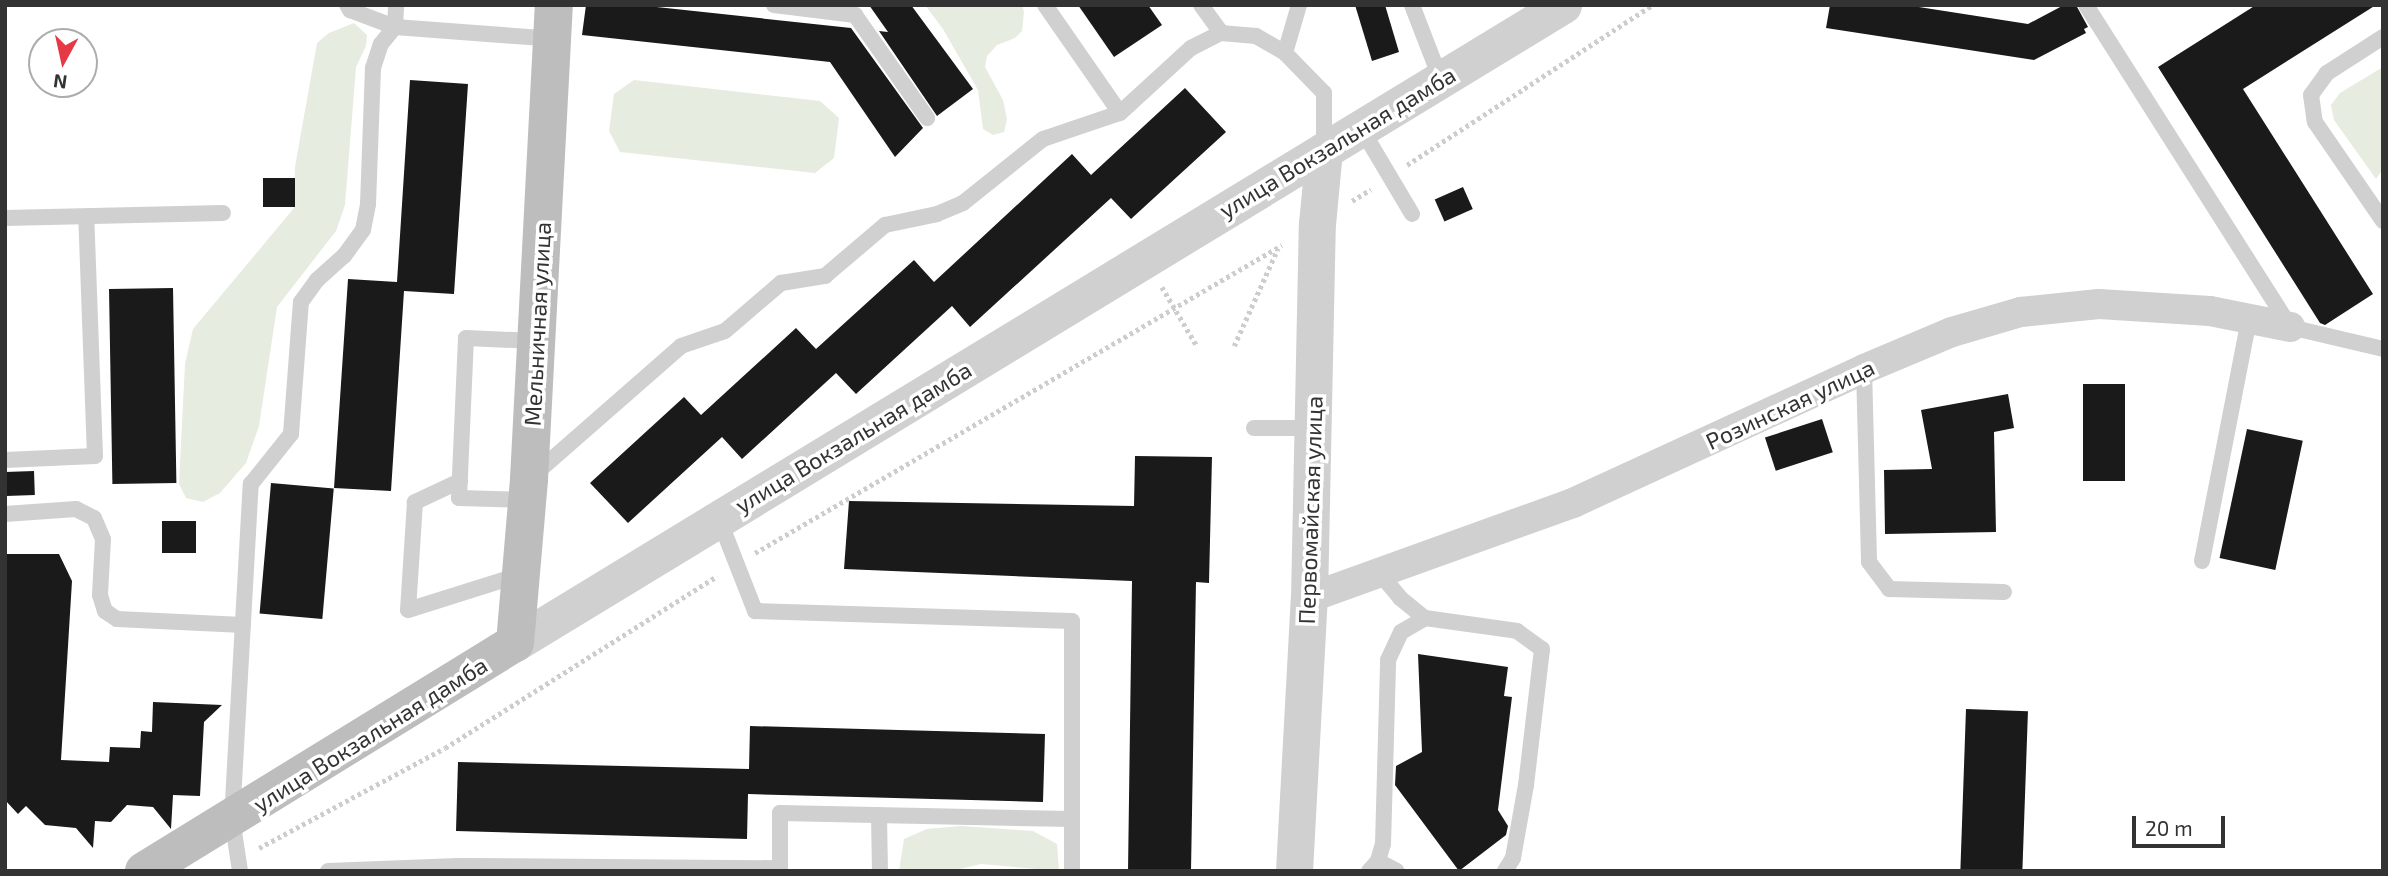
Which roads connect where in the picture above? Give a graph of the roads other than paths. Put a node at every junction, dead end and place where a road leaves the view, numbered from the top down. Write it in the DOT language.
graph roads {
  1 [pos="346,5"];
  2 [pos="396,5"];
  3 [pos="774,5"];
  4 [pos="1045,5"];
  5 [pos="1201,5"];
  6 [pos="1412,5"];
  7 [pos="1563,5"];
  8 [pos="2086,5"];
  9 [pos="1297,7"];
  10 [pos="554,22"];
  11 [pos="395,27"];
  12 [pos="1220,33"];
  13 [pos="2383,37"];
  14 [pos="1286,53"];
  15 [pos="1441,80"];
  16 [pos="1120,113"];
  17 [pos="927,118"];
  18 [pos="1361,128"];
  19 [pos="1324,150"];
  20 [pos="223,213"];
  21 [pos="1412,214"];
  22 [pos="86,216"];
  23 [pos="5,218"];
  24 [pos="2383,221"];
  25 [pos="2249,319"];
  26 [pos="2290,327"];
  27 [pos="537,341"];
  28 [pos="2383,349"];
  29 [pos="1864,369"];
  30 [pos="1254,428"];
  31 [pos="1313,428"];
  32 [pos="5,460"];
  33 [pos="460,481"];
  34 [pos="528,490"];
  35 [pos="5,514"];
  36 [pos="719,519"];
  37 [pos="2202,562"];
  38 [pos="521,574"];
  39 [pos="1381,575"];
  40 [pos="2004,592"];
  41 [pos="1309,598"];
  42 [pos="1425,618"];
  43 [pos="243,625"];
  44 [pos="515,643"];
  45 [pos="879,816"];
  46 [pos="232,819"];
  47 [pos="1072,819"];
  48 [pos="240,865"];
  49 [pos="1373,866"];
  50 [pos="144,871"];
  51 [pos="328,871"];
  52 [pos="880,871"];
  53 [pos="1072,871"];
  54 [pos="1294,871"];
  55 [pos="1397,871"];
  56 [pos="1505,871"];
  1 -- 11 [label="lane"];
  2 -- 11 [label="lane"];
  3 -- 17 [label="lane"];
  4 -- 16 [label="lane"];
  5 -- 12 [label="lane"];
  6 -- 15 [label="lane"];
  7 -- 15 [label="street, улица Вокзальная дамба"];
  8 -- 26 [label="lane"];
  9 -- 14 [label="lane"];
  10 -- 11 [label="lane"];
  10 -- 27 [label="main road, Мельничная улица"];
  11 -- 43 [label="lane"];
  12 -- 14 [label="lane"];
  12 -- 16 [label="lane"];
  13 -- 24 [label="lane"];
  14 -- 19 [label="lane"];
  15 -- 18 [label="street, улица Вокзальная дамба"];
  16 -- 34 [label="lane"];
  18 -- 19 [label="street, улица Вокзальная дамба"];
  18 -- 21 [label="lane"];
  19 -- 31 [label="street, Первомайская улица"];
  19 -- 36 [label="street, улица Вокзальная дамба"];
  20 -- 22 [label="lane"];
  22 -- 23 [label="lane"];
  22 -- 32 [label="lane"];
  25 -- 26 [label="street, Розинская улица"];
  25 -- 29 [label="street, Розинская улица"];
  25 -- 37 [label="lane"];
  26 -- 28 [label="lane"];
  27 -- 33 [label="lane"];
  27 -- 34 [label="main road, Мельничная улица"];
  29 -- 39 [label="street, Розинская улица"];
  29 -- 40 [label="lane"];
  30 -- 31 [label="lane"];
  31 -- 41 [label="street, Первомайская улица"];
  33 -- 34 [label="lane"];
  33 -- 38 [label="lane"];
  34 -- 38 [label="main road, Мельничная улица"];
  35 -- 43 [label="lane"];
  36 -- 44 [label="street, улица Вокзальная дамба"];
  36 -- 47 [label="lane"];
  38 -- 44 [label="main road, Мельничная улица"];
  39 -- 41 [label="street, Розинская улица"];
  39 -- 42 [label="lane"];
  41 -- 54 [label="street, Первомайская улица"];
  42 -- 49 [label="lane"];
  42 -- 56 [label="lane"];
  43 -- 46 [label="lane"];
  44 -- 46 [label="main road, улица Вокзальная дамба"];
  45 -- 47 [label="lane"];
  45 -- 51 [label="lane"];
  45 -- 52 [label="lane"];
  46 -- 48 [label="lane"];
  46 -- 50 [label="main road, улица Вокзальная дамба"];
  47 -- 53 [label="lane"];
  49 -- 55 [label="lane"];
}
